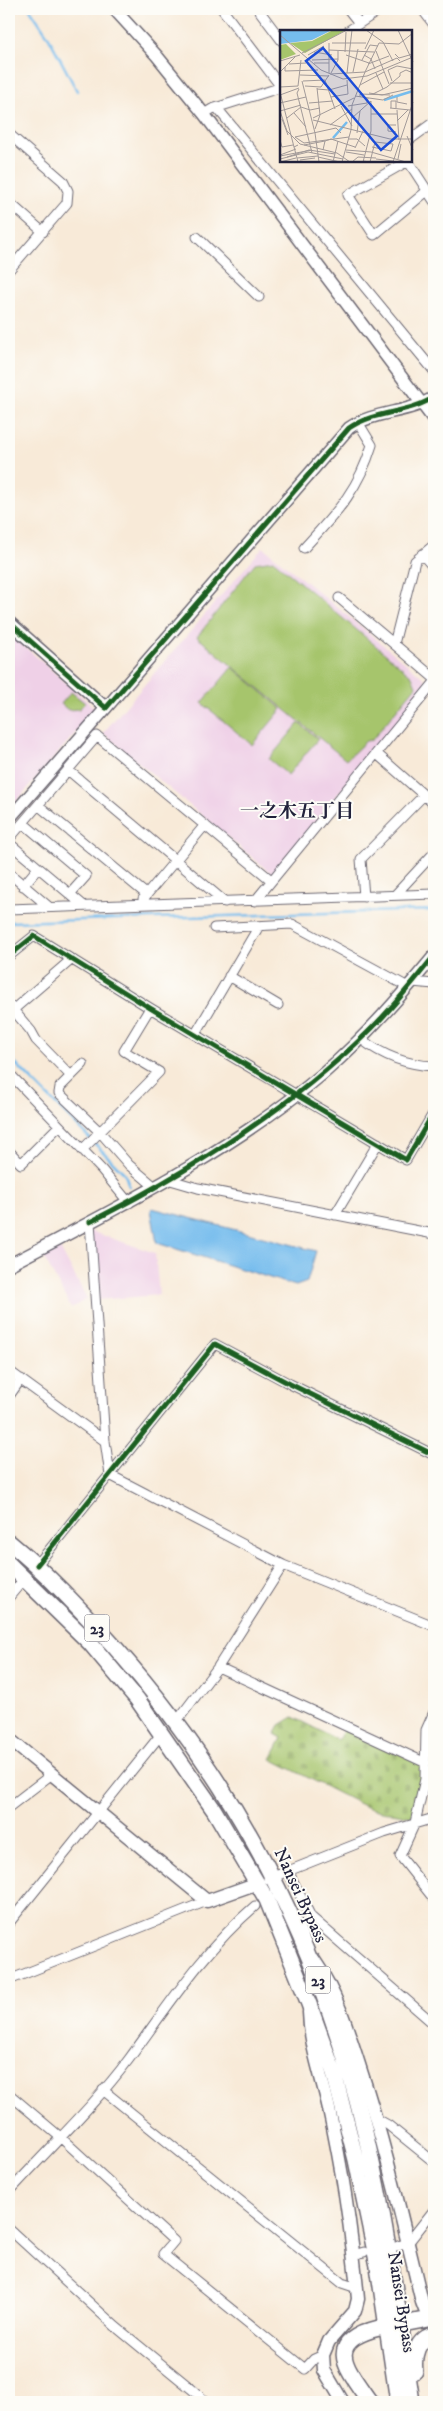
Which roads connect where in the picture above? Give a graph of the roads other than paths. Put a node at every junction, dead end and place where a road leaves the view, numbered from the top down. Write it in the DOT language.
graph roads {
  1 [pos="114,9"];
  2 [pos="222,9"];
  3 [pos="258,9"];
  4 [pos="348,9"];
  5 [pos="381,9"];
  6 [pos="422,9"];
  7 [pos="359,24"];
  8 [pos="434,25"];
  9 [pos="350,30"];
  10 [pos="280,38"];
  11 [pos="280,84"];
  12 [pos="280,88"];
  13 [pos="217,108"];
  14 [pos="204,114"];
  15 [pos="434,122"];
  16 [pos="9,134"];
  17 [pos="413,137"];
  18 [pos="406,162"];
  19 [pos="409,162"];
  20 [pos="428,191"];
  21 [pos="434,201"];
  22 [pos="9,202"];
  23 [pos="42,232"];
  24 [pos="197,237"];
  25 [pos="9,268"];
  26 [pos="259,297"];
  27 [pos="434,371"];
  28 [pos="434,397"];
  29 [pos="422,405"];
  30 [pos="434,420"];
  31 [pos="358,422"];
  32 [pos="434,546"];
  33 [pos="304,548"];
  34 [pos="422,554"];
  35 [pos="434,568"];
  36 [pos="339,598"];
  37 [pos="9,622"];
  38 [pos="394,644"];
  39 [pos="434,678"];
  40 [pos="434,683"];
  41 [pos="106,708"];
  42 [pos="377,754"];
  43 [pos="68,770"];
  44 [pos="424,795"];
  45 [pos="434,804"];
  46 [pos="38,805"];
  47 [pos="9,818"];
  48 [pos="23,823"];
  49 [pos="205,825"];
  50 [pos="9,841"];
  51 [pos="434,854"];
  52 [pos="176,860"];
  53 [pos="38,868"];
  54 [pos="9,873"];
  55 [pos="272,880"];
  56 [pos="23,886"];
  57 [pos="70,894"];
  58 [pos="146,894"];
  59 [pos="434,894"];
  60 [pos="395,895"];
  61 [pos="364,897"];
  62 [pos="255,901"];
  63 [pos="225,902"];
  64 [pos="138,904"];
  65 [pos="84,906"];
  66 [pos="11,907"];
  67 [pos="49,907"];
  68 [pos="259,926"];
  69 [pos="214,928"];
  70 [pos="9,956"];
  71 [pos="434,956"];
  72 [pos="72,959"];
  73 [pos="229,976"];
  74 [pos="410,984"];
  75 [pos="434,984"];
  76 [pos="278,1004"];
  77 [pos="11,1007"];
  78 [pos="150,1008"];
  79 [pos="195,1034"];
  80 [pos="361,1039"];
  81 [pos="83,1064"];
  82 [pos="434,1066"];
  83 [pos="9,1073"];
  84 [pos="71,1076"];
  85 [pos="297,1095"];
  86 [pos="434,1112"];
  87 [pos="59,1126"];
  88 [pos="99,1134"];
  89 [pos="378,1143"];
  90 [pos="84,1149"];
  91 [pos="9,1151"];
  92 [pos="167,1179"];
  93 [pos="155,1187"];
  94 [pos="129,1202"];
  95 [pos="334,1215"];
  96 [pos="90,1222"];
  97 [pos="434,1234"];
  98 [pos="9,1265"];
  99 [pos="9,1370"];
  100 [pos="21,1379"];
  101 [pos="9,1396"];
  102 [pos="105,1441"];
  103 [pos="434,1455"];
  104 [pos="110,1475"];
  105 [pos="9,1542"];
  106 [pos="9,1564"];
  107 [pos="283,1564"];
  108 [pos="37,1565"];
  109 [pos="25,1578"];
  110 [pos="9,1598"];
  111 [pos="434,1626"];
  112 [pos="218,1667"];
  113 [pos="434,1712"];
  114 [pos="177,1722"];
  115 [pos="162,1733"];
  116 [pos="9,1740"];
  117 [pos="426,1763"];
  118 [pos="52,1774"];
  119 [pos="9,1807"];
  120 [pos="99,1813"];
  121 [pos="434,1818"];
  122 [pos="415,1823"];
  123 [pos="288,1871"];
  124 [pos="273,1876"];
  125 [pos="258,1883"];
  126 [pos="434,1899"];
  127 [pos="207,1901"];
  128 [pos="255,1906"];
  129 [pos="9,1923"];
  130 [pos="308,1952"];
  131 [pos="9,1980"];
  132 [pos="309,2004"];
  133 [pos="434,2024"];
  134 [pos="103,2090"];
  135 [pos="9,2094"];
  136 [pos="377,2119"];
  137 [pos="60,2136"];
  138 [pos="434,2162"];
  139 [pos="9,2192"];
  140 [pos="434,2210"];
  141 [pos="9,2229"];
  142 [pos="403,2245"];
  143 [pos="357,2288"];
  144 [pos="434,2318"];
  145 [pos="408,2323"];
  146 [pos="379,2328"];
  147 [pos="434,2335"];
  148 [pos="323,2355"];
  149 [pos="202,2402"];
  150 [pos="342,2402"];
  151 [pos="370,2402"];
  152 [pos="398,2402"];
  153 [pos="412,2402"];
  154 [pos="419,2402"];
  1 -- 14 [label="street"];
  2 -- 11 [label="street"];
  3 -- 10 [label="street"];
  4 -- 7 [label="street"];
  5 -- 7 [label="street"];
  6 -- 8 [label="street"];
  7 -- 9 [label="street"];
  12 -- 13 [label="street"];
  13 -- 14 [label="street"];
  13 -- 27 [label="street"];
  14 -- 29 [label="street"];
  15 -- 17 [label="street"];
  16 -- 23 [label="street"];
  18 -- 20 [label="street"];
  19 -- 20 [label="street"];
  20 -- 21 [label="street"];
  22 -- 23 [label="street"];
  23 -- 25 [label="street"];
  24 -- 26 [label="street"];
  28 -- 29 [label="street"];
  29 -- 30 [label="street"];
  29 -- 31 [label="street"];
  31 -- 33 [label="street"];
  31 -- 41 [label="street"];
  32 -- 34 [label="street"];
  34 -- 35 [label="street"];
  34 -- 38 [label="street"];
  36 -- 38 [label="street"];
  37 -- 41 [label="street"];
  38 -- 39 [label="street"];
  40 -- 42 [label="street"];
  41 -- 47 [label="street"];
  42 -- 44 [label="street"];
  42 -- 55 [label="street"];
  43 -- 46 [label="street"];
  43 -- 49 [label="street"];
  43 -- 52 [label="street"];
  44 -- 45 [label="street"];
  44 -- 61 [label="street"];
  46 -- 48 [label="street"];
  46 -- 58 [label="street"];
  48 -- 50 [label="street"];
  48 -- 57 [label="street"];
  49 -- 52 [label="street"];
  49 -- 55 [label="street"];
  50 -- 53 [label="street"];
  51 -- 60 [label="street"];
  52 -- 58 [label="street"];
  52 -- 63 [label="street"];
  53 -- 56 [label="street"];
  53 -- 57 [label="street"];
  54 -- 56 [label="street"];
  55 -- 62 [label="street"];
  56 -- 67 [label="street"];
  57 -- 65 [label="street"];
  58 -- 64 [label="street"];
  59 -- 60 [label="street"];
  60 -- 61 [label="street"];
  61 -- 62 [label="street"];
  62 -- 63 [label="street"];
  63 -- 64 [label="street"];
  64 -- 65 [label="street"];
  65 -- 67 [label="street"];
  66 -- 67 [label="street"];
  68 -- 69 [label="street"];
  68 -- 73 [label="street"];
  68 -- 74 [label="street"];
  70 -- 72 [label="street"];
  71 -- 74 [label="street"];
  72 -- 77 [label="street"];
  72 -- 78 [label="street"];
  73 -- 76 [label="street"];
  73 -- 79 [label="street"];
  74 -- 75 [label="street"];
  74 -- 80 [label="street"];
  77 -- 84 [label="street"];
  78 -- 79 [label="street"];
  78 -- 88 [label="street"];
  79 -- 85 [label="street"];
  80 -- 82 [label="street"];
  80 -- 85 [label="street"];
  81 -- 84 [label="street"];
  83 -- 87 [label="street"];
  84 -- 88 [label="street"];
  85 -- 89 [label="street"];
  85 -- 92 [label="street"];
  86 -- 89 [label="street"];
  87 -- 90 [label="street"];
  87 -- 91 [label="street"];
  88 -- 90 [label="street"];
  88 -- 93 [label="street"];
  89 -- 95 [label="street"];
  90 -- 94 [label="street"];
  92 -- 93 [label="street"];
  92 -- 95 [label="street"];
  93 -- 94 [label="street"];
  94 -- 96 [label="street"];
  95 -- 97 [label="street"];
  96 -- 98 [label="street"];
  96 -- 102 [label="street"];
  99 -- 100 [label="street"];
  100 -- 101 [label="street"];
  100 -- 102 [label="street"];
  102 -- 104 [label="street"];
  103 -- 104 [label="street"];
  104 -- 107 [label="street"];
  104 -- 108 [label="street"];
  105 -- 108 [label="highway, Nansei Bypass / 23"];
  106 -- 109 [label="highway, Nansei Bypass / 23"];
  107 -- 111 [label="street"];
  107 -- 112 [label="street"];
  108 -- 114 [label="highway, Nansei Bypass / 23"];
  109 -- 110 [label="street"];
  109 -- 115 [label="highway, Nansei Bypass / 23"];
  112 -- 114 [label="street"];
  112 -- 117 [label="street"];
  113 -- 117 [label="street"];
  114 -- 124 [label="highway, Nansei Bypass / 23"];
  115 -- 120 [label="street"];
  115 -- 125 [label="highway, Nansei Bypass / 23"];
  116 -- 118 [label="main road"];
  117 -- 122 [label="street"];
  118 -- 119 [label="street"];
  118 -- 120 [label="main road"];
  120 -- 127 [label="main road"];
  120 -- 129 [label="street"];
  121 -- 122 [label="street"];
  122 -- 123 [label="street"];
  122 -- 126 [label="street"];
  123 -- 124 [label="street"];
  123 -- 133 [label="street"];
  124 -- 125 [label="street"];
  124 -- 130 [label="highway, Nansei Bypass / 23"];
  125 -- 127 [label="main road"];
  125 -- 132 [label="highway, Nansei Bypass / 23"];
  127 -- 131 [label="street"];
  128 -- 134 [label="street"];
  130 -- 136 [label="main road"];
  130 -- 153 [label="highway, Nansei Bypass / 23"];
  132 -- 143 [label="main road"];
  132 -- 152 [label="highway, Nansei Bypass / 23"];
  134 -- 137 [label="street"];
  134 -- 143 [label="street"];
  135 -- 137 [label="street"];
  136 -- 138 [label="street"];
  136 -- 142 [label="main road"];
  137 -- 139 [label="street"];
  137 -- 148 [label="street"];
  140 -- 142 [label="street"];
  141 -- 149 [label="street"];
  142 -- 144 [label="main road"];
  143 -- 148 [label="main road"];
  144 -- 145 [label="highway"];
  146 -- 151 [label="highway"];
  147 -- 154 [label="highway"];
  148 -- 150 [label="main road"];
}
